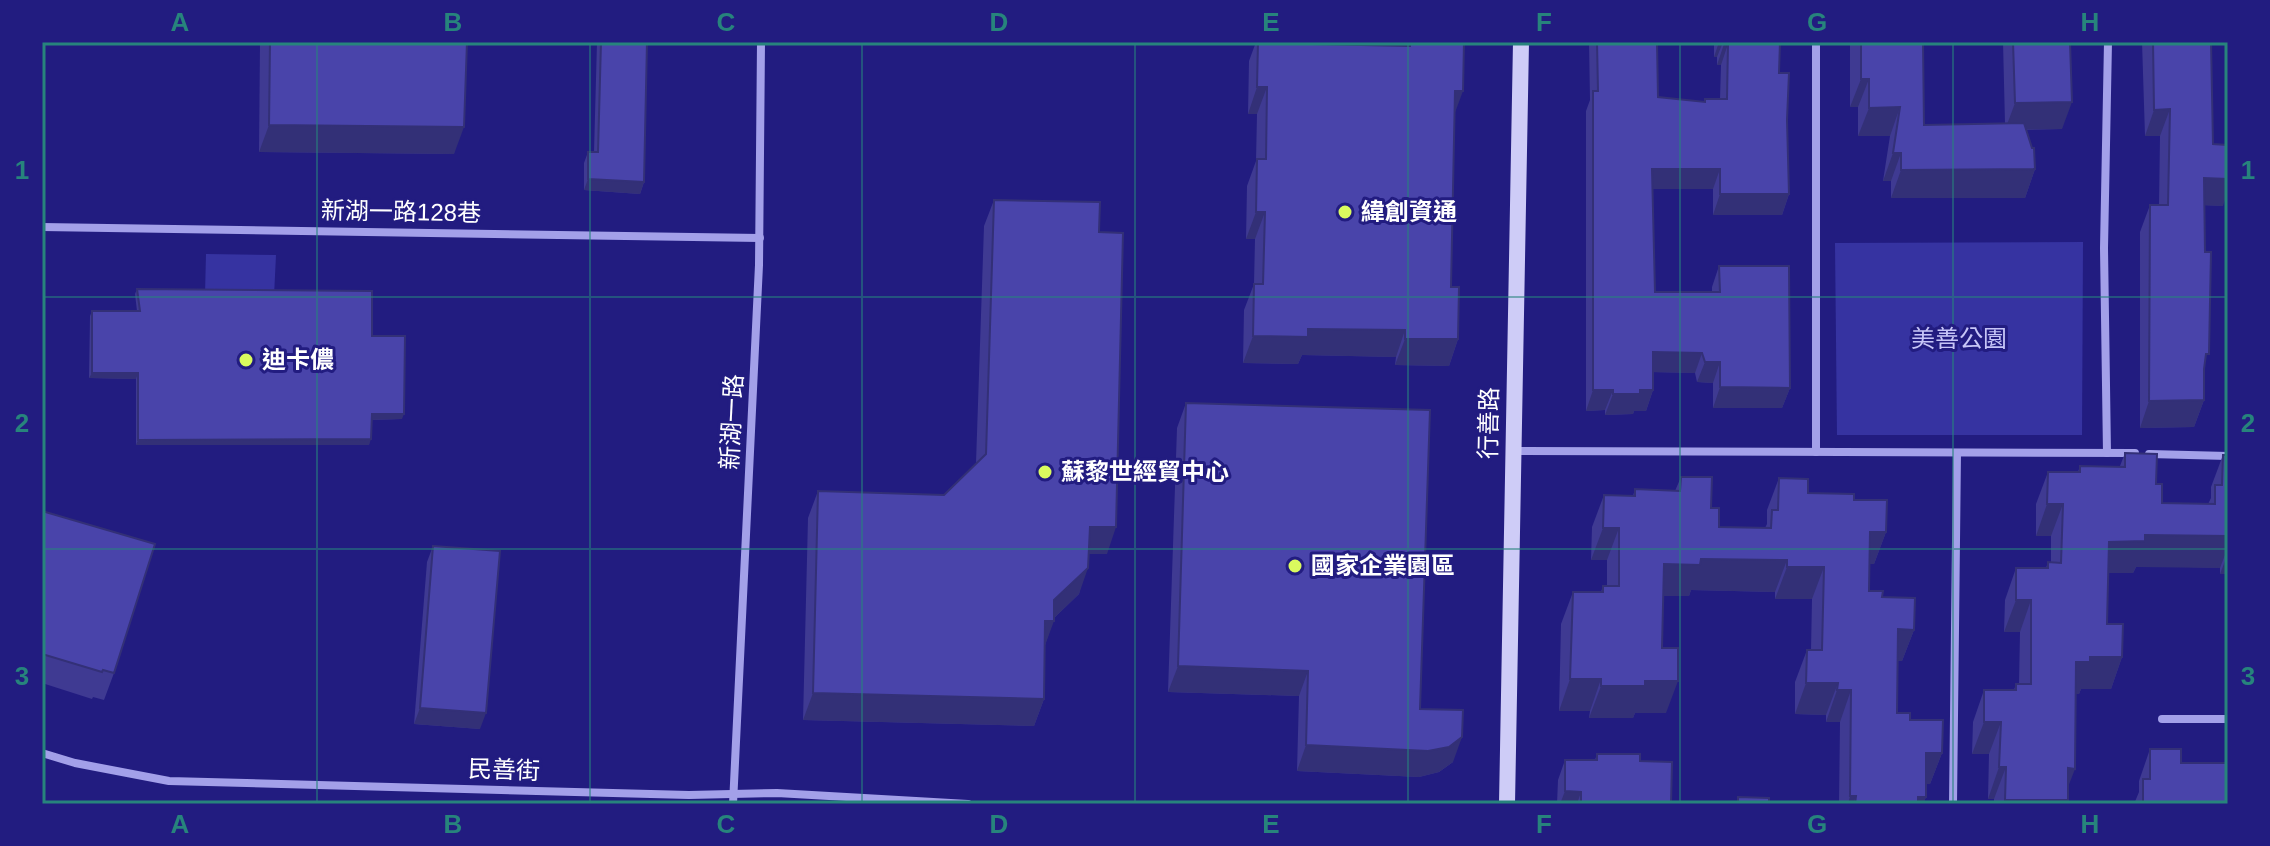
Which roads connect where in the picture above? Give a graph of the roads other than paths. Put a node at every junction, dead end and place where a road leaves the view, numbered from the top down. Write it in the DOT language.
graph roads {
  1 [pos="761,42"];
  2 [pos="1521,42"];
  3 [pos="1816,42"];
  4 [pos="2108,42"];
  5 [pos="42,227"];
  6 [pos="760,238"];
  7 [pos="1512,451"];
  8 [pos="1816,452"];
  9 [pos="1957,453"];
  10 [pos="2107,453"];
  11 [pos="2228,456"];
  12 [pos="2162,719"];
  13 [pos="2228,719"];
  14 [pos="42,753"];
  15 [pos="734,794"];
  16 [pos="733,804"];
  17 [pos="968,804"];
  18 [pos="1507,804"];
  19 [pos="1953,804"];
  1 -- 6 [label="street, 新湖一路"];
  2 -- 7 [label="street, 行善路"];
  3 -- 8 [label="street"];
  4 -- 10 [label="street"];
  5 -- 6 [label="street, 新湖一路128巷"];
  6 -- 15 [label="street, 新湖一路"];
  7 -- 8 [label="street"];
  7 -- 18 [label="street, 行善路"];
  8 -- 9 [label="street"];
  9 -- 10 [label="street"];
  9 -- 19 [label="street"];
  10 -- 11 [label="street"];
  12 -- 13 [label="street"];
  14 -- 15 [label="street, 民善街"];
  15 -- 16 [label="street, 新湖一路"];
  15 -- 17 [label="street, 民善街"];
}
